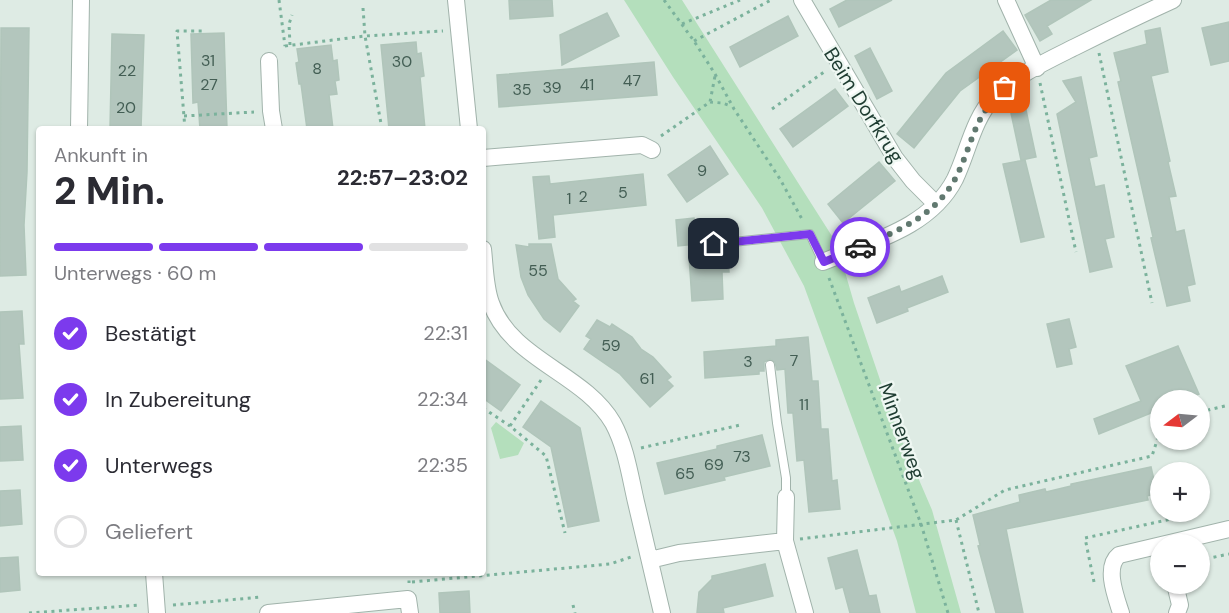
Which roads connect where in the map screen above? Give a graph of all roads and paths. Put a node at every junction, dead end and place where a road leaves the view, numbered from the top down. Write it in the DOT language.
graph roads {
  1 [pos="81,0"];
  2 [pos="279,0"];
  3 [pos="456,0"];
  4 [pos="664,0"];
  5 [pos="740,0"];
  6 [pos="771,0"];
  7 [pos="802,0"];
  8 [pos="1006,0"];
  9 [pos="1173,0"];
  10 [pos="363,8"];
  11 [pos="292,15"];
  12 [pos="682,24"];
  13 [pos="202,31"];
  14 [pos="444,31"];
  15 [pos="365,36"];
  16 [pos="1095,37"];
  17 [pos="694,41"];
  18 [pos="290,45"];
  19 [pos="269,61"];
  20 [pos="838,63"];
  21 [pos="1037,68"];
  22 [pos="715,74"];
  23 [pos="710,102"];
  24 [pos="734,109"];
  25 [pos="772,109"];
  26 [pos="271,111"];
  27 [pos="184,116"];
  28 [pos="79,126"];
  29 [pos="185,126"];
  30 [pos="274,126"];
  31 [pos="381,126"];
  32 [pos="470,126"];
  33 [pos="652,150"];
  34 [pos="486,158"];
  35 [pos="936,204"];
  36 [pos="810,234"];
  37 [pos="714,244"];
  38 [pos="1076,252"];
  39 [pos="824,262"];
  40 [pos="486,276"];
  41 [pos="1152,303"];
  42 [pos="489,315"];
  43 [pos="770,365"];
  44 [pos="541,380"];
  45 [pos="1229,405"];
  46 [pos="486,410"];
  47 [pos="1210,410"];
  48 [pos="741,425"];
  49 [pos="510,426"];
  50 [pos="1154,450"];
  51 [pos="624,452"];
  52 [pos="786,497"];
  53 [pos="956,519"];
  54 [pos="921,524"];
  55 [pos="1229,530"];
  56 [pos="565,533"];
  57 [pos="1210,534"];
  58 [pos="784,541"];
  59 [pos="1150,547"];
  60 [pos="650,560"];
  61 [pos="154,576"];
  62 [pos="1177,594"];
  63 [pos="573,605"];
  64 [pos="156,608"];
  65 [pos="29,613"];
  66 [pos="268,613"];
  67 [pos="410,613"];
  68 [pos="575,613"];
  69 [pos="662,613"];
  70 [pos="805,613"];
  71 [pos="948,613"];
  72 [pos="979,613"];
  73 [pos="1121,613"];
  74 [pos="1177,613"];
  1 -- 28 [label="street"];
  2 -- 18 [label="path"];
  3 -- 32 [label="street"];
  4 -- 12 [label="path"];
  5 -- 12 [label="path"];
  6 -- 17 [label="path"];
  7 -- 20 [label="street, Beim Dorfkrug"];
  8 -- 21 [label="street"];
  9 -- 16 [label="street"];
  10 -- 15 [label="path"];
  11 -- 18 [label="path"];
  12 -- 17 [label="path"];
  13 -- 27 [label="path"];
  14 -- 15 [label="path"];
  15 -- 18 [label="path"];
  15 -- 31 [label="path"];
  16 -- 21 [label="street"];
  16 -- 41 [label="path"];
  17 -- 22 [label="path"];
  19 -- 26 [label="street"];
  20 -- 25 [label="path"];
  20 -- 35 [label="street, Beim Dorfkrug"];
  21 -- 35 [label="street"];
  21 -- 38 [label="path"];
  22 -- 23 [label="path"];
  22 -- 24 [label="path"];
  23 -- 24 [label="path"];
  23 -- 33 [label="path"];
  24 -- 36 [label="path"];
  26 -- 27 [label="path"];
  26 -- 30 [label="street"];
  27 -- 29 [label="path"];
  33 -- 34 [label="street"];
  35 -- 39 [label="street"];
  36 -- 37 [label="lane"];
  36 -- 39 [label="lane"];
  39 -- 54 [label="path, Minnerweg"];
  40 -- 42 [label="street"];
  42 -- 51 [label="street"];
  43 -- 52 [label="lane"];
  44 -- 49 [label="path"];
  45 -- 47 [label="path"];
  46 -- 49 [label="path"];
  48 -- 51 [label="path"];
  49 -- 56 [label="path"];
  50 -- 53 [label="path"];
  51 -- 60 [label="street"];
  52 -- 58 [label="street"];
  53 -- 54 [label="path"];
  53 -- 72 [label="path"];
  54 -- 58 [label="path"];
  54 -- 71 [label="path, Minnerweg"];
  55 -- 57 [label="street"];
  58 -- 60 [label="street"];
  58 -- 70 [label="street"];
  59 -- 73 [label="street"];
  60 -- 69 [label="street"];
  61 -- 64 [label="street"];
  62 -- 74 [label="street"];
  63 -- 68 [label="path"];
  64 -- 65 [label="path"];
  66 -- 67 [label="street"];
}
